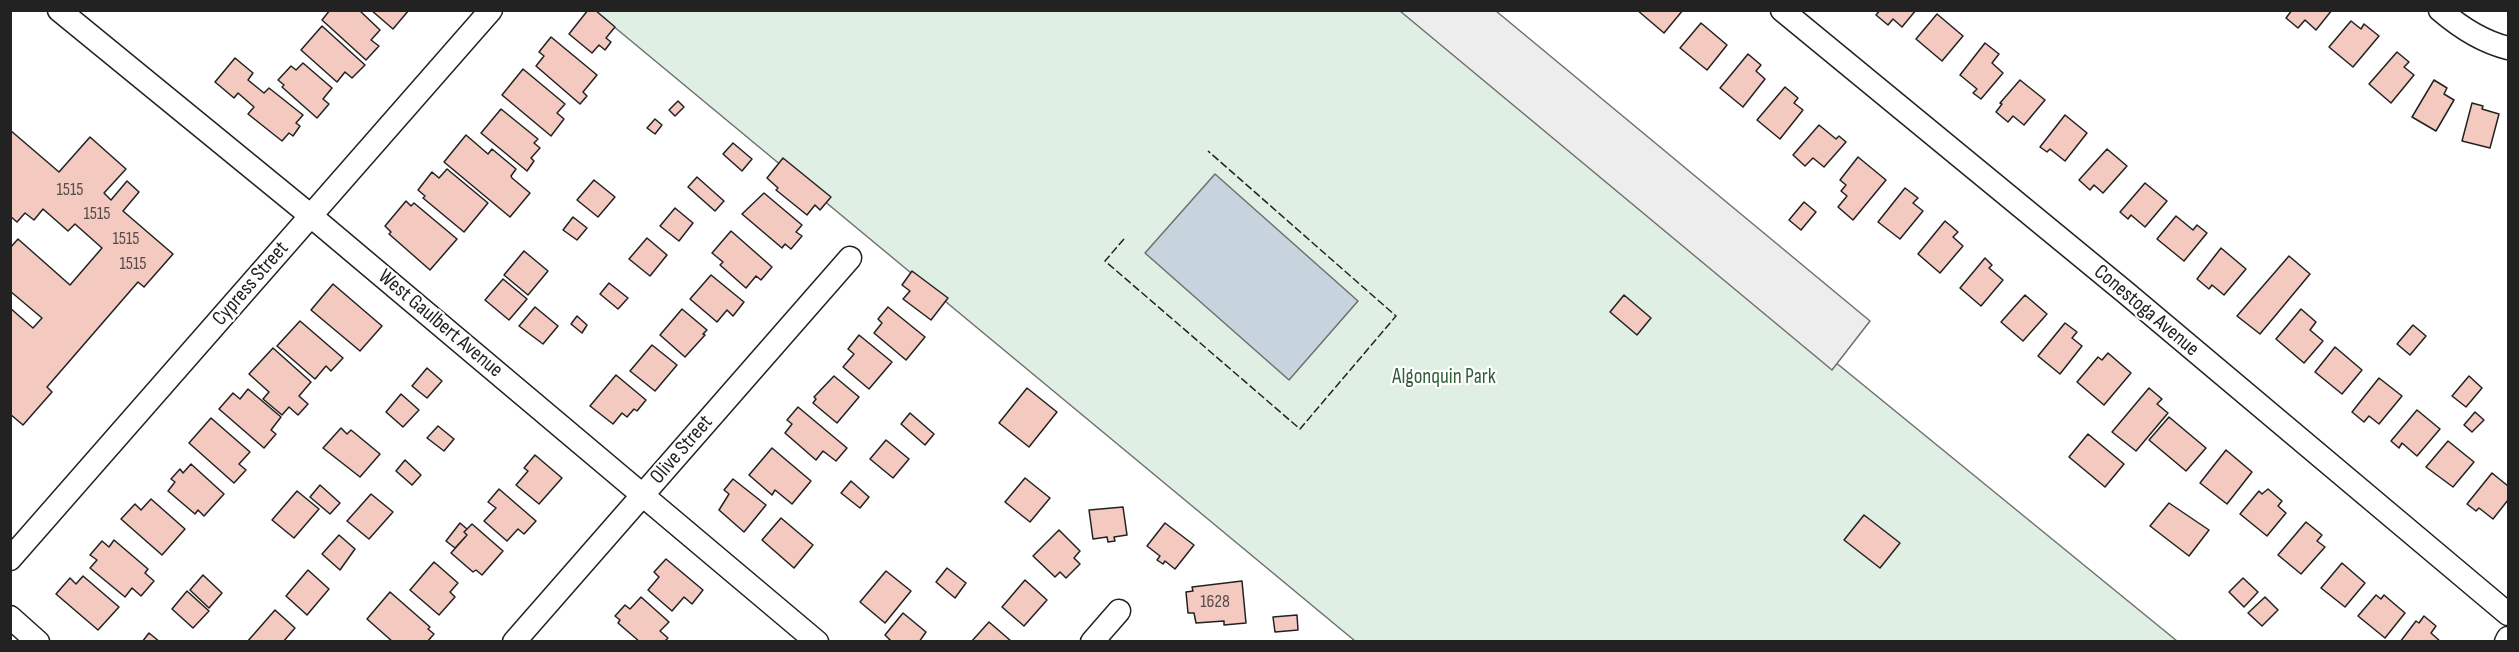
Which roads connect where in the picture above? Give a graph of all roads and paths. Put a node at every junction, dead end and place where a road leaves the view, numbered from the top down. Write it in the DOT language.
graph roads {
  1 [pos="59,10"];
  2 [pos="491,10"];
  3 [pos="1782,10"];
  4 [pos="2440,10"];
  5 [pos="2508,48"];
  6 [pos="311,216"];
  7 [pos="850,258"];
  8 [pos="643,495"];
  9 [pos="10,559"];
  10 [pos="1119,611"];
  11 [pos="2508,614"];
  12 [pos="10,617"];
  13 [pos="38,642"];
  14 [pos="514,642"];
  15 [pos="817,642"];
  16 [pos="1092,642"];
  1 -- 6 [label="street, West Gaulbert Avenue"];
  2 -- 6 [label="street, Cypress Street"];
  3 -- 11 [label="street, Conestoga Avenue"];
  4 -- 5 [label="street"];
  6 -- 8 [label="street, West Gaulbert Avenue"];
  6 -- 9 [label="street, Cypress Street"];
  7 -- 8 [label="street, Olive Street"];
  8 -- 14 [label="street, Olive Street"];
  8 -- 15 [label="street, West Gaulbert Avenue"];
  10 -- 16 [label="street"];
  12 -- 13 [label="street"];
}
